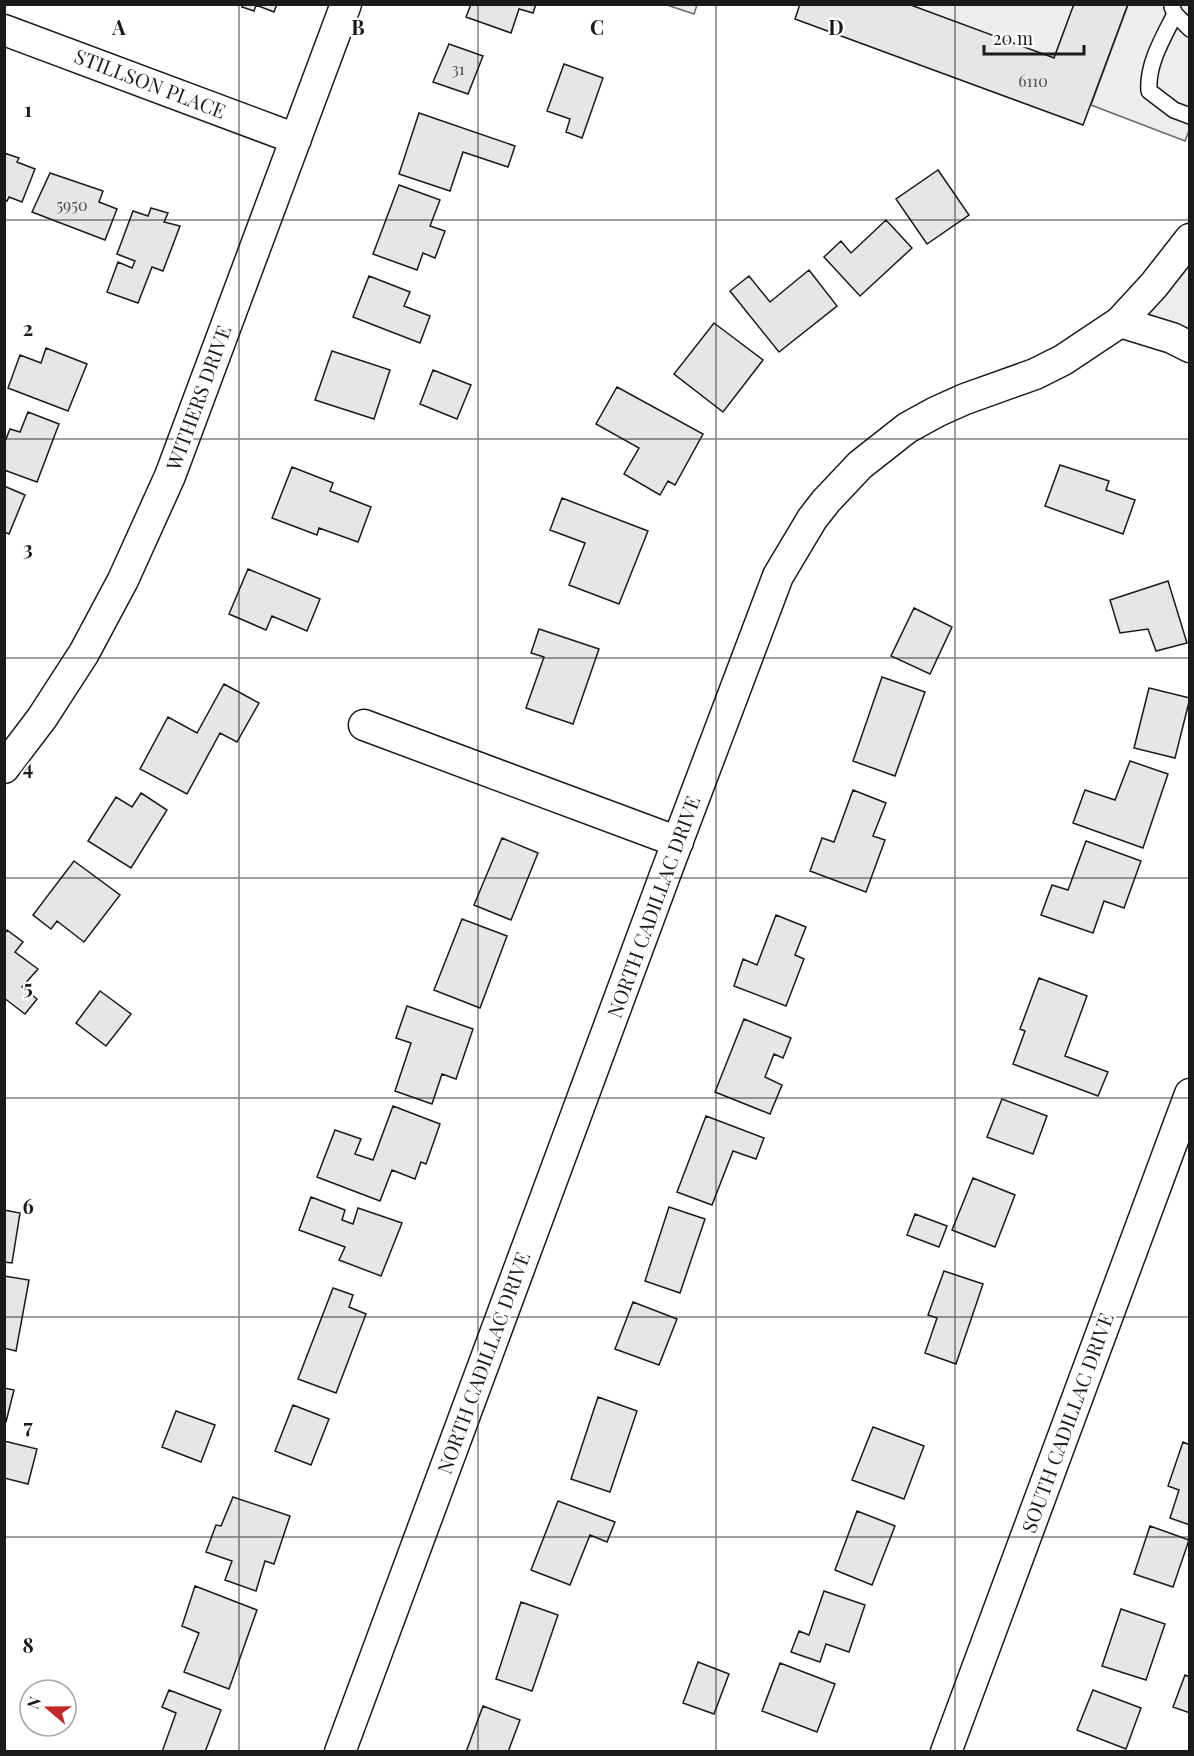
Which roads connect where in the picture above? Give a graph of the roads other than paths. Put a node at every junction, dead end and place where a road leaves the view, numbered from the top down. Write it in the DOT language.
graph roads {
  1 [pos="346,4"];
  2 [pos="1173,9"];
  3 [pos="1190,29"];
  4 [pos="4,30"];
  5 [pos="1190,116"];
  6 [pos="296,139"];
  7 [pos="1190,239"];
  8 [pos="1120,322"];
  9 [pos="1190,348"];
  10 [pos="364,725"];
  11 [pos="4,768"];
  12 [pos="678,842"];
  13 [pos="1190,1094"];
  14 [pos="340,1752"];
  15 [pos="946,1752"];
  1 -- 6 [label="street, WITHERS DRIVE"];
  2 -- 3 [label="lane"];
  2 -- 5 [label="lane"];
  4 -- 6 [label="street, STILLSON PLACE"];
  6 -- 11 [label="street, WITHERS DRIVE"];
  7 -- 8 [label="street, NORTH CADILLAC DRIVE"];
  8 -- 9 [label="street"];
  8 -- 12 [label="street, NORTH CADILLAC DRIVE"];
  10 -- 12 [label="street"];
  12 -- 14 [label="street, NORTH CADILLAC DRIVE"];
  13 -- 15 [label="street, SOUTH CADILLAC DRIVE"];
}
